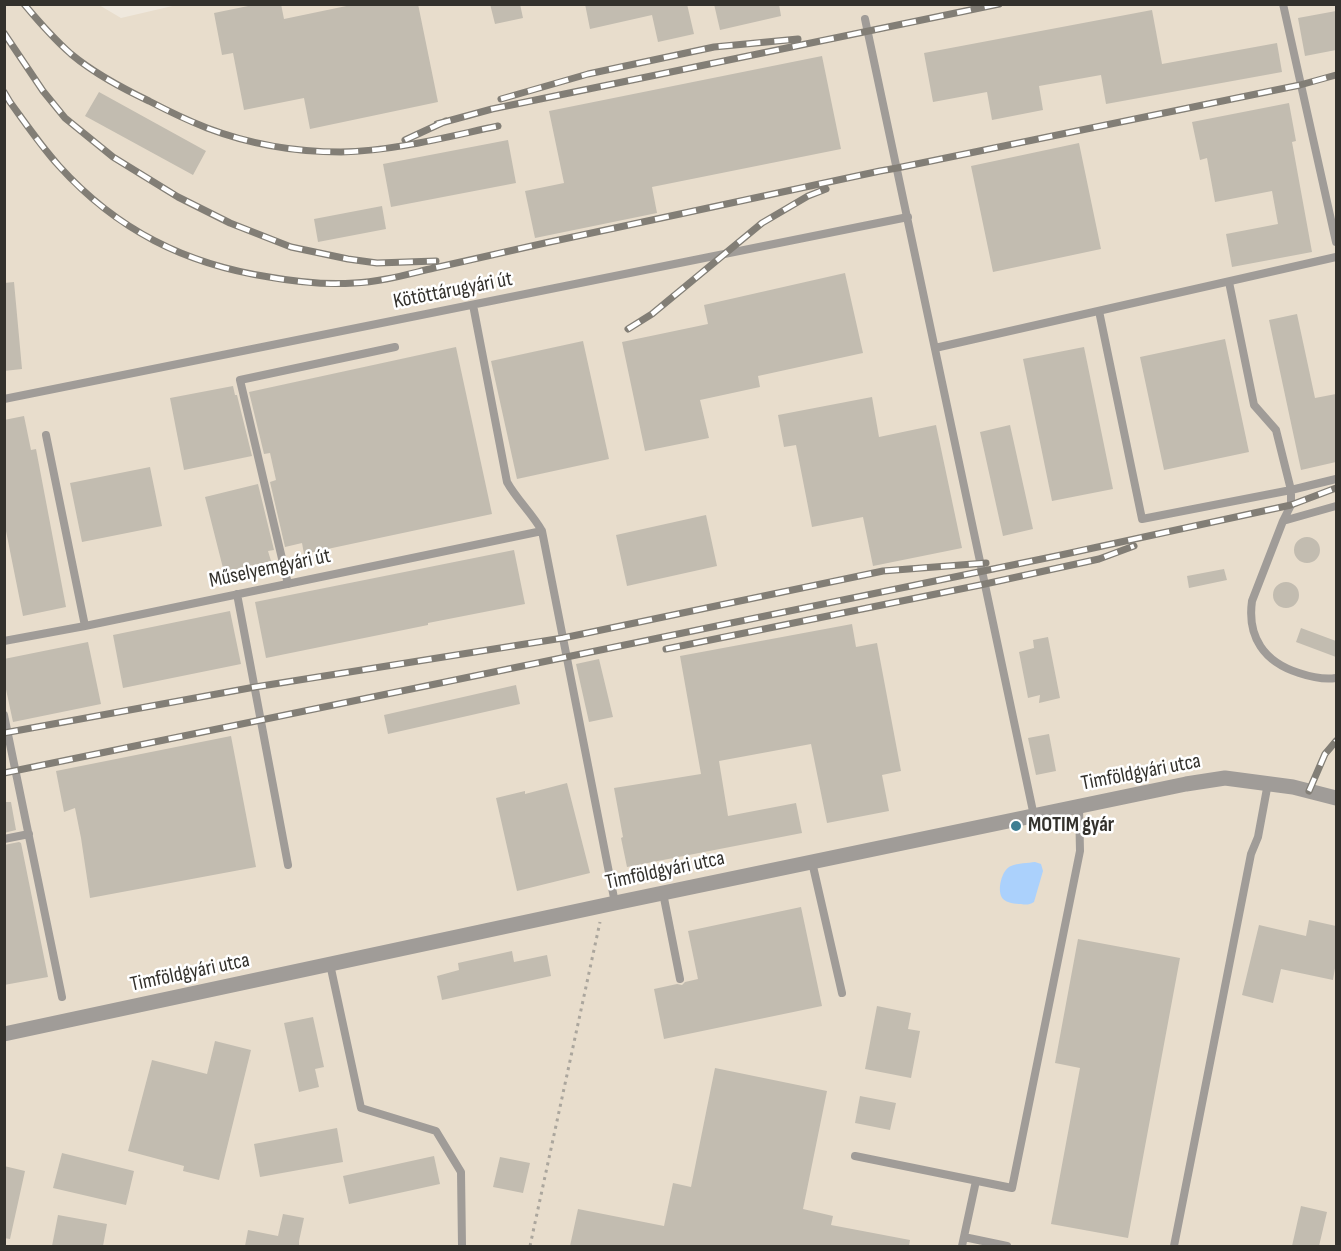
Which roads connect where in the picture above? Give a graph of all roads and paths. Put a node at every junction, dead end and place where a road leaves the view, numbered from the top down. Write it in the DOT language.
graph roads {
  1 [pos="1283,4"];
  2 [pos="865,19"];
  3 [pos="908,218"];
  4 [pos="1336,242"];
  5 [pos="1336,257"];
  6 [pos="1229,282"];
  7 [pos="473,305"];
  8 [pos="1099,311"];
  9 [pos="395,347"];
  10 [pos="935,348"];
  11 [pos="4,399"];
  12 [pos="46,435"];
  13 [pos="1336,479"];
  14 [pos="1291,490"];
  15 [pos="1336,506"];
  16 [pos="1283,521"];
  17 [pos="542,531"];
  18 [pos="288,584"];
  19 [pos="237,594"];
  20 [pos="85,626"];
  21 [pos="4,641"];
  22 [pos="1336,678"];
  23 [pos="4,715"];
  24 [pos="9,757"];
  25 [pos="1268,783"];
  26 [pos="1336,798"];
  27 [pos="1079,806"];
  28 [pos="1034,816"];
  29 [pos="29,834"];
  30 [pos="4,839"];
  31 [pos="812,862"];
  32 [pos="288,865"];
  33 [pos="663,893"];
  34 [pos="610,904"];
  35 [pos="330,964"];
  36 [pos="680,979"];
  37 [pos="842,993"];
  38 [pos="62,997"];
  39 [pos="4,1035"];
  40 [pos="855,1156"];
  41 [pos="976,1181"];
  42 [pos="964,1237"];
  43 [pos="462,1246"];
  44 [pos="530,1246"];
  45 [pos="962,1246"];
  46 [pos="1006,1246"];
  47 [pos="1174,1246"];
  1 -- 4 [label="lane"];
  2 -- 3 [label="lane"];
  3 -- 7 [label="lane, Kötöttárugyári út"];
  3 -- 10 [label="lane"];
  5 -- 6 [label="lane"];
  6 -- 8 [label="lane"];
  6 -- 14 [label="lane"];
  7 -- 11 [label="lane, Kötöttárugyári út"];
  7 -- 17 [label="lane"];
  8 -- 10 [label="lane"];
  8 -- 14 [label="lane"];
  9 -- 18 [label="lane"];
  10 -- 28 [label="lane"];
  12 -- 20 [label="lane"];
  13 -- 14 [label="lane"];
  14 -- 16 [label="lane"];
  15 -- 16 [label="lane"];
  16 -- 22 [label="lane"];
  17 -- 18 [label="lane, Műselyemgyári út"];
  17 -- 34 [label="lane"];
  18 -- 19 [label="lane, Műselyemgyári út"];
  19 -- 20 [label="lane, Műselyemgyári út"];
  19 -- 32 [label="lane"];
  20 -- 21 [label="lane, Műselyemgyári út"];
  23 -- 24 [label="lane"];
  24 -- 29 [label="lane"];
  25 -- 26 [label="street, Timföldgyári utca"];
  25 -- 27 [label="street, Timföldgyári utca"];
  25 -- 47 [label="lane"];
  27 -- 28 [label="street, Timföldgyári utca"];
  27 -- 41 [label="lane"];
  28 -- 31 [label="street, Timföldgyári utca"];
  29 -- 30 [label="lane"];
  29 -- 38 [label="lane"];
  31 -- 33 [label="street, Timföldgyári utca"];
  31 -- 37 [label="lane"];
  33 -- 34 [label="street, Timföldgyári utca"];
  33 -- 36 [label="lane"];
  34 -- 35 [label="street, Timföldgyári utca"];
  34 -- 44 [label="path"];
  35 -- 39 [label="street, Timföldgyári utca"];
  35 -- 43 [label="lane"];
  40 -- 41 [label="lane"];
  41 -- 42 [label="lane"];
  42 -- 45 [label="lane"];
  42 -- 46 [label="lane"];
}
